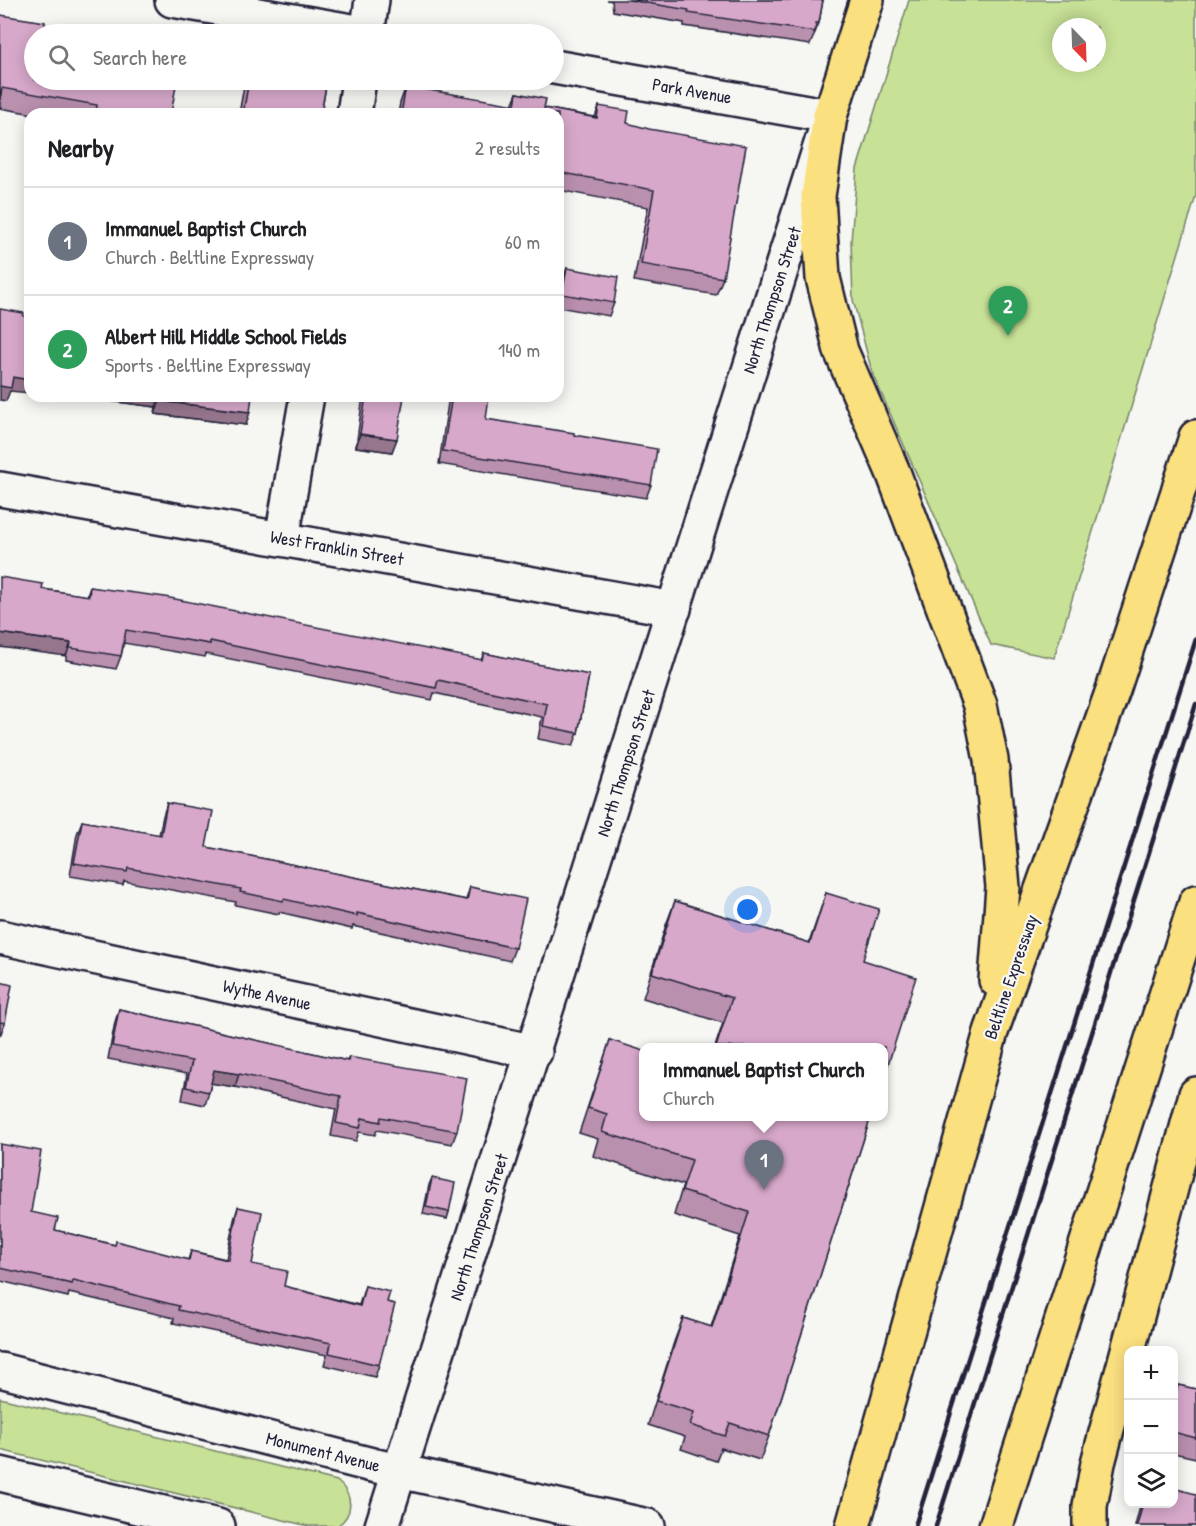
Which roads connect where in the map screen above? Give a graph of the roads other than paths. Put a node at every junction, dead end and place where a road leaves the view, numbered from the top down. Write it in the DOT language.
graph roads {
  1 [pos="172,0"];
  2 [pos="372,0"];
  3 [pos="867,0"];
  4 [pos="310,24"];
  5 [pos="369,24"];
  6 [pos="564,69"];
  7 [pos="358,90"];
  8 [pos="355,108"];
  9 [pos="830,116"];
  10 [pos="306,402"];
  11 [pos="1196,437"];
  12 [pos="0,489"];
  13 [pos="282,538"];
  14 [pos="674,609"];
  15 [pos="1196,902"];
  16 [pos="0,938"];
  17 [pos="991,1032"];
  18 [pos="535,1052"];
  19 [pos="1196,1094"];
  20 [pos="0,1370"];
  21 [pos="399,1470"];
  22 [pos="0,1474"];
  23 [pos="218,1526"];
  24 [pos="382,1526"];
  25 [pos="648,1526"];
  26 [pos="853,1526"];
  27 [pos="996,1526"];
  28 [pos="1090,1526"];
  1 -- 4 [label="street"];
  2 -- 5 [label="street"];
  3 -- 9 [label="main road, North Thompson Street"];
  6 -- 9 [label="street, Park Avenue"];
  7 -- 8 [label="street"];
  9 -- 14 [label="street, North Thompson Street"];
  9 -- 17 [label="main road"];
  10 -- 13 [label="street"];
  11 -- 17 [label="main road, Beltline Expressway"];
  12 -- 13 [label="street, West Franklin Street"];
  13 -- 14 [label="street, West Franklin Street"];
  14 -- 18 [label="street, North Thompson Street"];
  15 -- 27 [label="main road"];
  16 -- 18 [label="street, Wythe Avenue"];
  17 -- 26 [label="main road, Beltline Expressway"];
  18 -- 21 [label="street, North Thompson Street"];
  19 -- 28 [label="main road"];
  20 -- 21 [label="street, Monument Avenue"];
  21 -- 24 [label="street, North Thompson Street"];
  21 -- 25 [label="street, Monument Avenue"];
  22 -- 23 [label="street"];
}
